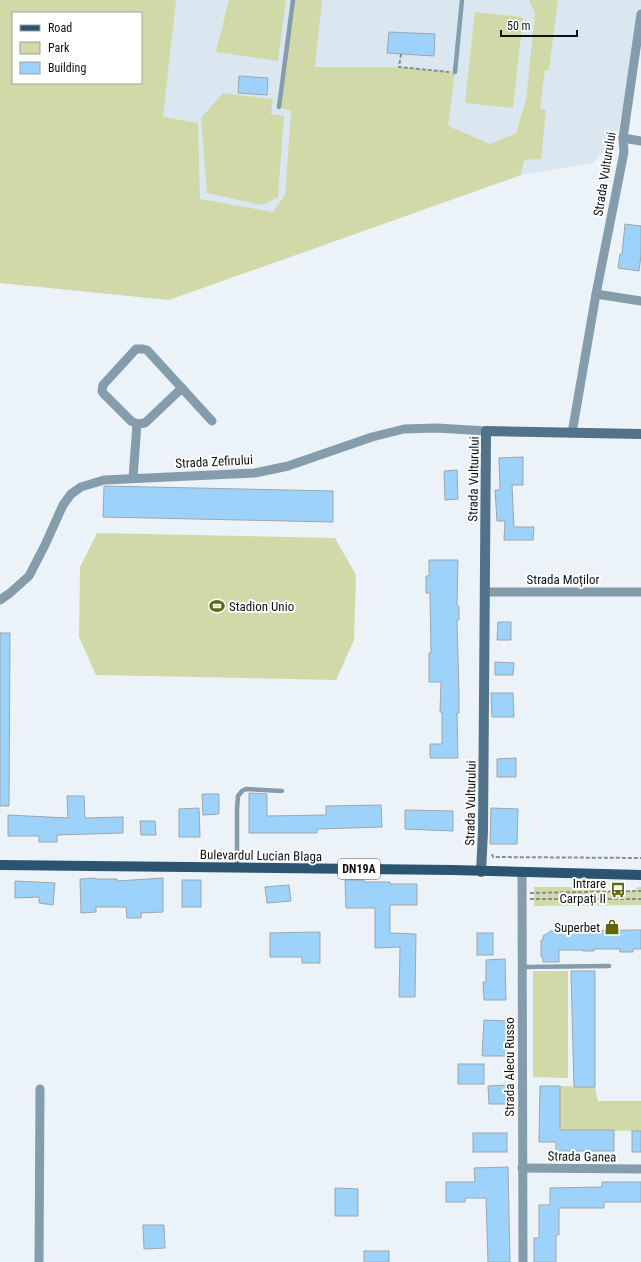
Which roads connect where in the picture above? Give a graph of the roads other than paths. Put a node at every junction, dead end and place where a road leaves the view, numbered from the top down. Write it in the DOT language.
graph roads {
  1 [pos="293,0"];
  2 [pos="462,0"];
  3 [pos="641,14"];
  4 [pos="454,72"];
  5 [pos="279,107"];
  6 [pos="623,138"];
  7 [pos="641,141"];
  8 [pos="596,294"];
  9 [pos="641,301"];
  10 [pos="182,388"];
  11 [pos="212,421"];
  12 [pos="137,424"];
  13 [pos="486,431"];
  14 [pos="572,433"];
  15 [pos="641,434"];
  16 [pos="133,478"];
  17 [pos="484,592"];
  18 [pos="641,592"];
  19 [pos="0,600"];
  20 [pos="282,791"];
  21 [pos="0,865"];
  22 [pos="237,867"];
  23 [pos="482,872"];
  24 [pos="522,872"];
  25 [pos="641,875"];
  26 [pos="609,966"];
  27 [pos="522,967"];
  28 [pos="40,1089"];
  29 [pos="522,1168"];
  30 [pos="641,1169"];
  31 [pos="39,1262"];
  32 [pos="523,1262"];
  1 -- 5 [label="lane"];
  2 -- 4 [label="lane"];
  3 -- 6 [label="street, Strada Vulturului"];
  6 -- 7 [label="street"];
  6 -- 8 [label="street, Strada Vulturului"];
  8 -- 9 [label="street"];
  8 -- 14 [label="street, Strada Vulturului"];
  10 -- 11 [label="street"];
  10 -- 12 [label="street"];
  10 -- 12 [label="street"];
  12 -- 16 [label="street"];
  13 -- 14 [label="street, Strada Vulturului"];
  13 -- 16 [label="street, Strada Zefirului"];
  13 -- 17 [label="street, Strada Vulturului"];
  14 -- 15 [label="street"];
  16 -- 19 [label="street, Strada Zefirului"];
  17 -- 18 [label="street, Strada Moților"];
  17 -- 23 [label="street, Strada Vulturului"];
  20 -- 22 [label="lane"];
  21 -- 22 [label="main road, Bulevardul Lucian Blaga / DN19A"];
  22 -- 23 [label="main road, Bulevardul Lucian Blaga / DN19A"];
  23 -- 24 [label="main road, Bulevardul Lucian Blaga / DN19A"];
  24 -- 25 [label="main road, Bulevardul Lucian Blaga / DN19A"];
  24 -- 27 [label="street, Strada Alecu Russo"];
  26 -- 27 [label="lane"];
  27 -- 29 [label="street, Strada Alecu Russo"];
  28 -- 31 [label="street"];
  29 -- 30 [label="street, Strada Ganea"];
  29 -- 32 [label="street, Strada Alecu Russo"];
}
